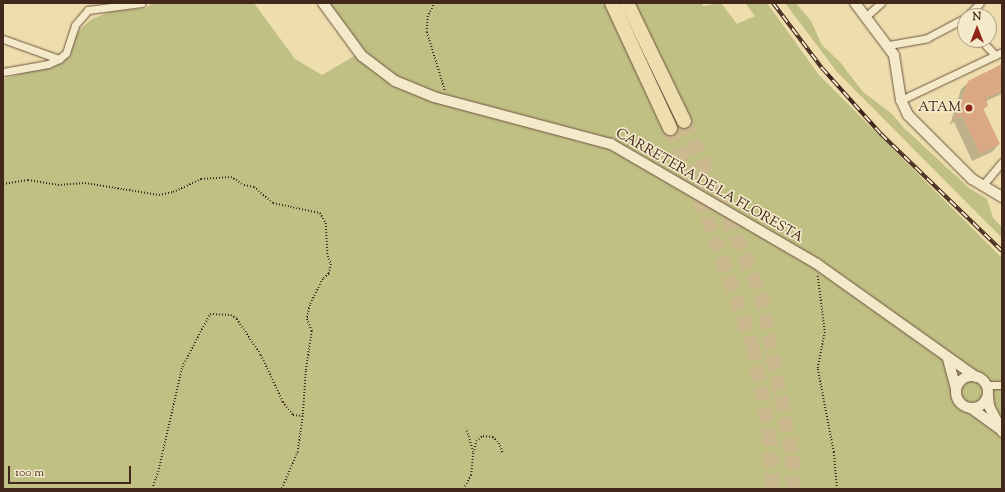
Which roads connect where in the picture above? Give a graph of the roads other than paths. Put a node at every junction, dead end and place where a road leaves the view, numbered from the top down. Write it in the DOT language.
graph roads {
  1 [pos="142,3"];
  2 [pos="323,3"];
  3 [pos="612,3"];
  4 [pos="627,3"];
  5 [pos="855,3"];
  6 [pos="882,3"];
  7 [pos="865,17"];
  8 [pos="957,23"];
  9 [pos="3,39"];
  10 [pos="890,45"];
  11 [pos="998,54"];
  12 [pos="59,59"];
  13 [pos="3,72"];
  14 [pos="901,100"];
  15 [pos="684,121"];
  16 [pos="670,128"];
  17 [pos="1002,162"];
  18 [pos="982,186"];
  19 [pos="1002,197"];
  20 [pos="948,358"];
  21 [pos="976,377"];
  22 [pos="986,385"];
  23 [pos="1002,385"];
  24 [pos="956,388"];
  25 [pos="988,396"];
  26 [pos="971,408"];
  27 [pos="1000,430"];
  1 -- 12 [label="street"];
  2 -- 20 [label="main road, CARRETERA DE LA FLORESTA"];
  3 -- 16 [label="highway"];
  4 -- 15 [label="highway"];
  5 -- 7 [label="main road"];
  6 -- 7 [label="street"];
  7 -- 10 [label="main road"];
  8 -- 10 [label="street"];
  9 -- 12 [label="street"];
  10 -- 14 [label="main road"];
  11 -- 14 [label="street"];
  12 -- 13 [label="street"];
  14 -- 18 [label="main road"];
  17 -- 18 [label="street"];
  18 -- 19 [label="main road"];
  20 -- 21 [label="main road, CARRETERA DE LA FLORESTA"];
  20 -- 24 [label="main road"];
  21 -- 22 [label="main road"];
  21 -- 24 [label="main road"];
  22 -- 23 [label="street"];
  22 -- 25 [label="main road"];
  24 -- 26 [label="main road"];
  25 -- 26 [label="main road"];
  25 -- 27 [label="main road"];
  26 -- 27 [label="main road"];
}
